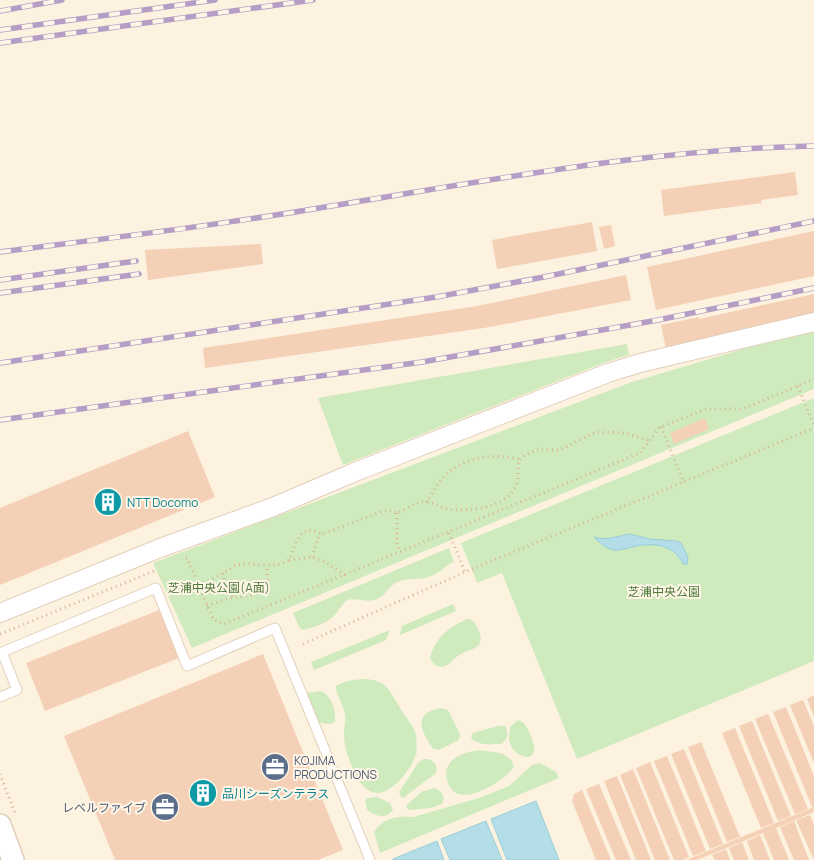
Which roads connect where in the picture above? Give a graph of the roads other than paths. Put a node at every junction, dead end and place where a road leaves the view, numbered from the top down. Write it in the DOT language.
graph roads {
  1 [pos="814,322"];
  2 [pos="0,613"];
  3 [pos="0,697"];
  4 [pos="0,825"];
  5 [pos="13,860"];
  6 [pos="370,860"];
  1 -- 2 [label="street"];
  3 -- 6 [label="lane"];
  4 -- 5 [label="street"];
}
